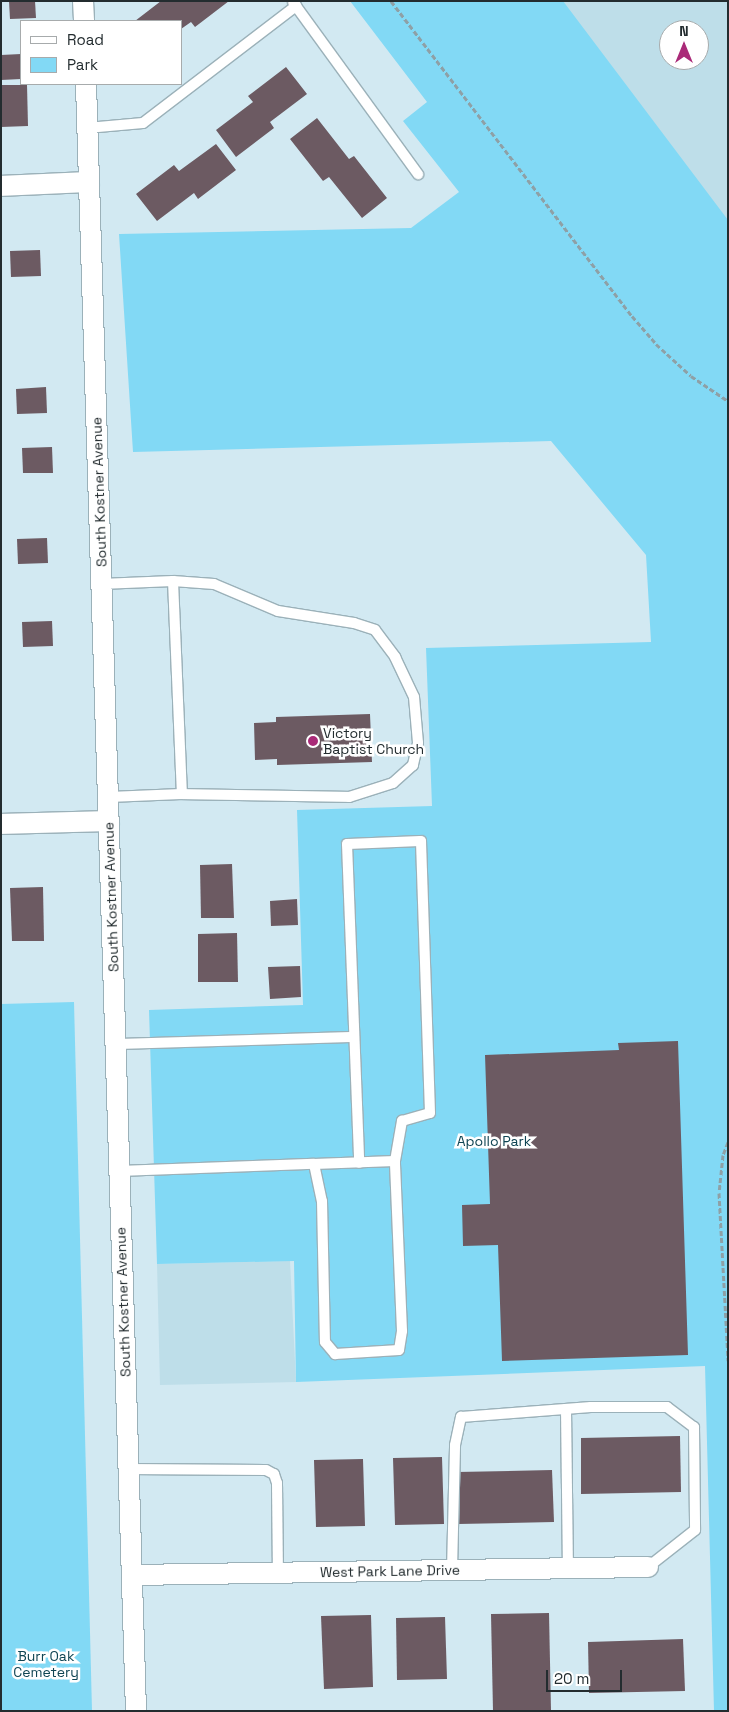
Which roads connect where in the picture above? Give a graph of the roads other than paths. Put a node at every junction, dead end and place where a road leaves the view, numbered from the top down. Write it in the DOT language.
graph roads {
  1 [pos="83,1"];
  2 [pos="295,4"];
  3 [pos="84,20"];
  4 [pos="86,85"];
  5 [pos="87,128"];
  6 [pos="418,174"];
  7 [pos="89,182"];
  8 [pos="1,186"];
  9 [pos="173,581"];
  10 [pos="101,584"];
  11 [pos="182,794"];
  12 [pos="108,797"];
  13 [pos="109,821"];
  14 [pos="1,824"];
  15 [pos="354,1037"];
  16 [pos="115,1044"];
  17 [pos="395,1161"];
  18 [pos="359,1163"];
  19 [pos="314,1164"];
  20 [pos="119,1171"];
  21 [pos="566,1409"];
  22 [pos="128,1469"];
  23 [pos="648,1567"];
  24 [pos="568,1568"];
  25 [pos="452,1570"];
  26 [pos="278,1573"];
  27 [pos="132,1575"];
  28 [pos="136,1711"];
  1 -- 3 [label="street"];
  2 -- 5 [label="lane"];
  2 -- 6 [label="lane"];
  4 -- 5 [label="street, South Kostner Avenue"];
  5 -- 7 [label="street, South Kostner Avenue"];
  7 -- 8 [label="street"];
  7 -- 10 [label="street, South Kostner Avenue"];
  9 -- 10 [label="lane"];
  9 -- 11 [label="lane"];
  9 -- 11 [label="lane"];
  10 -- 12 [label="street, South Kostner Avenue"];
  11 -- 12 [label="lane"];
  12 -- 13 [label="street, South Kostner Avenue"];
  13 -- 14 [label="street"];
  13 -- 16 [label="street, South Kostner Avenue"];
  15 -- 16 [label="lane"];
  15 -- 17 [label="lane"];
  15 -- 18 [label="lane"];
  16 -- 20 [label="street, South Kostner Avenue"];
  17 -- 18 [label="lane"];
  17 -- 19 [label="lane"];
  18 -- 19 [label="lane"];
  19 -- 20 [label="lane"];
  20 -- 22 [label="street, South Kostner Avenue"];
  21 -- 23 [label="lane"];
  21 -- 24 [label="lane"];
  21 -- 25 [label="lane"];
  22 -- 26 [label="lane"];
  22 -- 27 [label="street, South Kostner Avenue"];
  23 -- 24 [label="street, West Park Lane Drive"];
  24 -- 25 [label="street, West Park Lane Drive"];
  25 -- 26 [label="street, West Park Lane Drive"];
  26 -- 27 [label="street, West Park Lane Drive"];
  27 -- 28 [label="street, South Kostner Avenue"];
}
